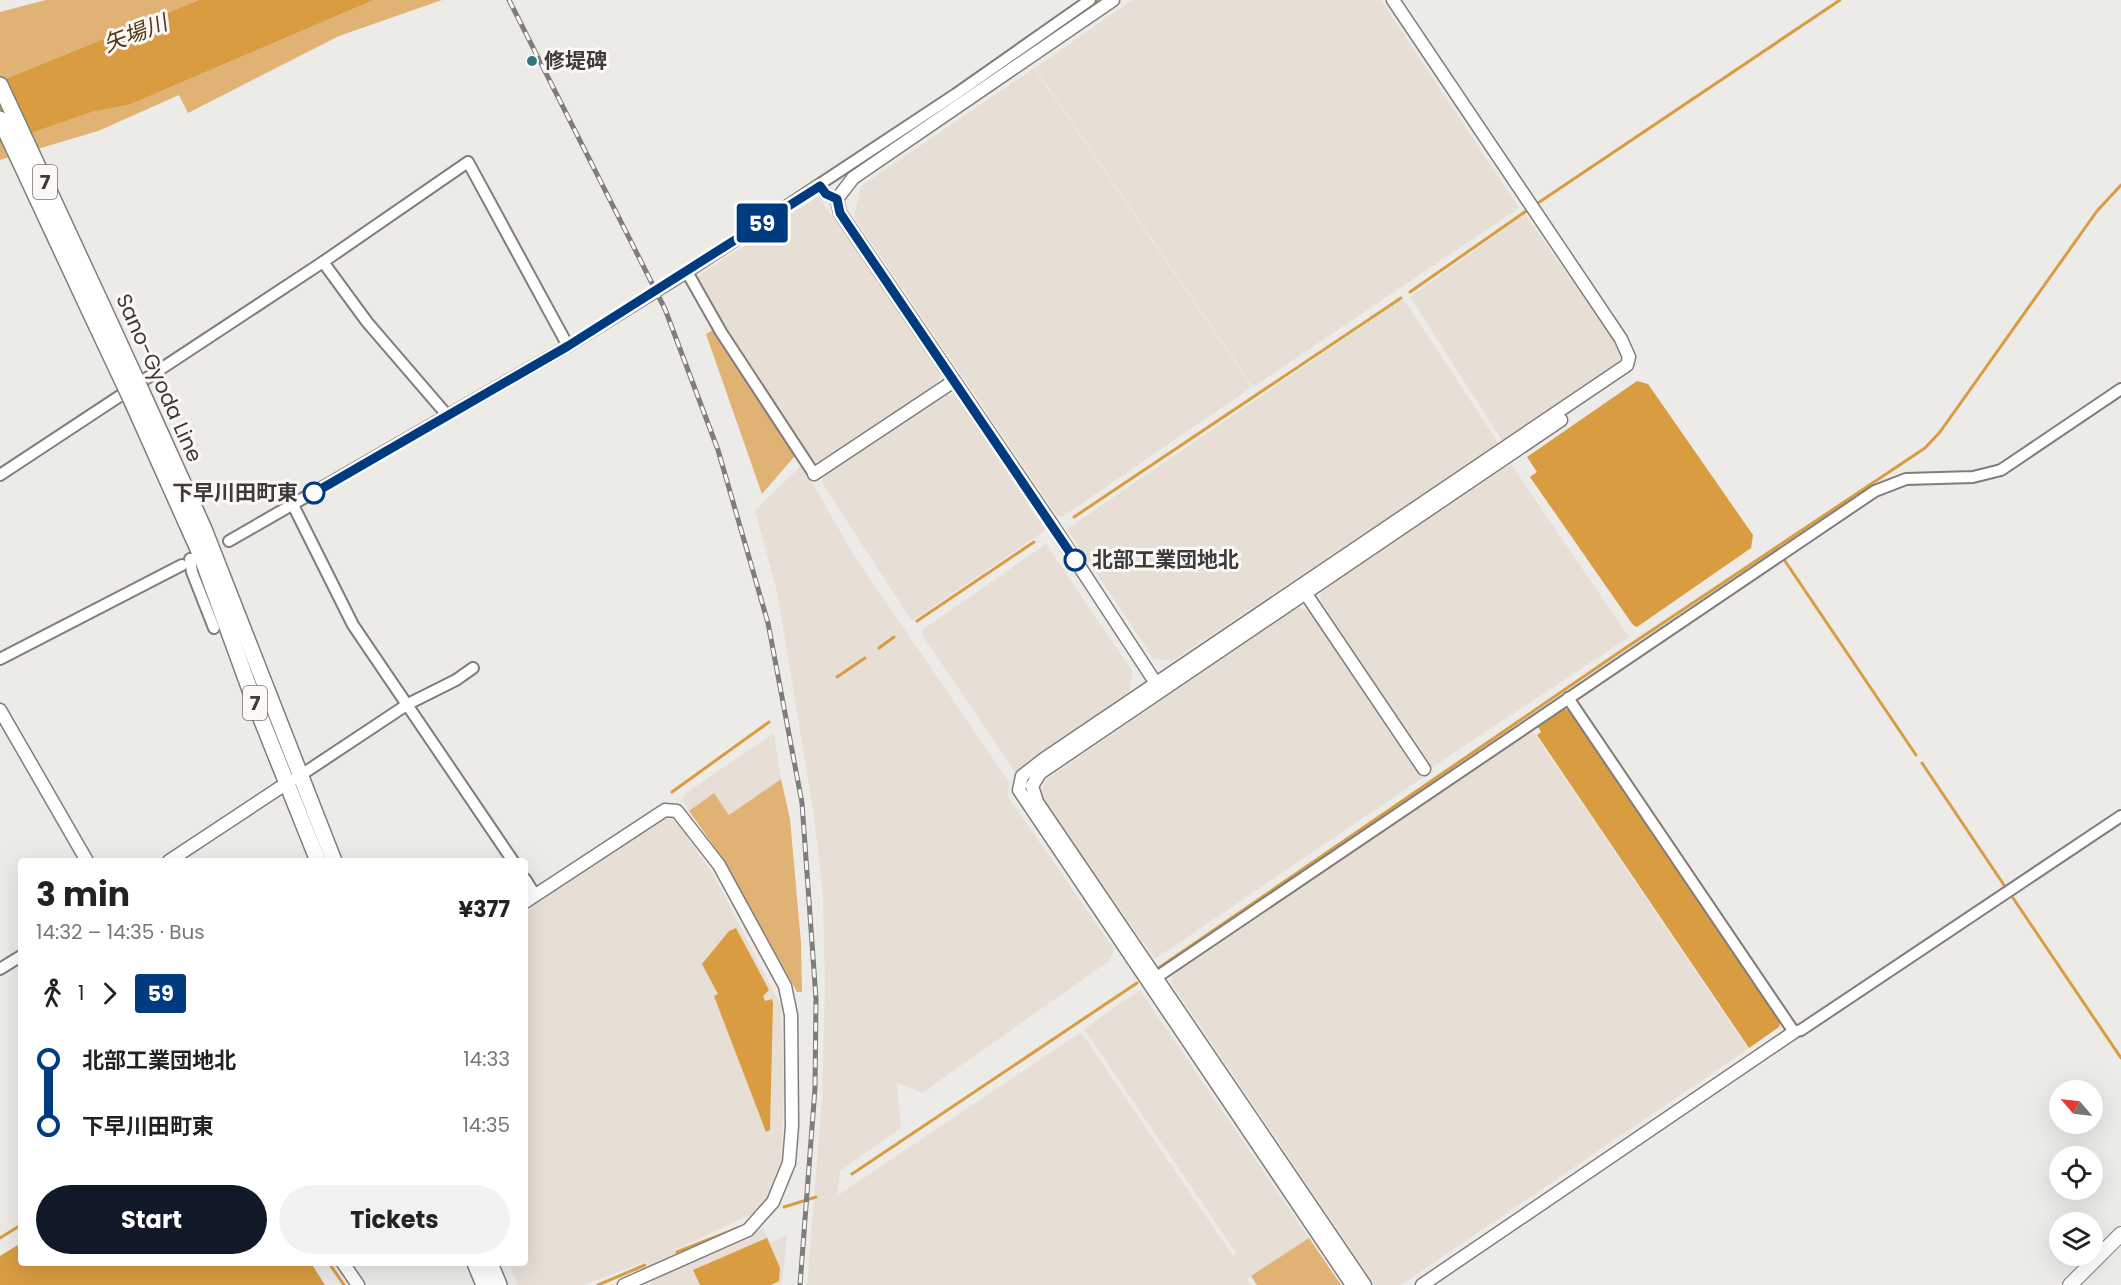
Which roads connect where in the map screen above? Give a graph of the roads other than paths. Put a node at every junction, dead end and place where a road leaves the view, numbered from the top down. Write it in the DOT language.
graph roads {
  1 [pos="1090,0"];
  2 [pos="1113,0"];
  3 [pos="1394,0"];
  4 [pos="0,85"];
  5 [pos="0,119"];
  6 [pos="820,186"];
  7 [pos="837,199"];
  8 [pos="323,262"];
  9 [pos="687,272"];
  10 [pos="83,282"];
  11 [pos="568,346"];
  12 [pos="954,381"];
  13 [pos="2121,389"];
  14 [pos="135,394"];
  15 [pos="447,415"];
  16 [pos="814,474"];
  17 [pos="0,475"];
  18 [pos="293,505"];
  19 [pos="230,542"];
  20 [pos="192,563"];
  21 [pos="1303,590"];
  22 [pos="214,628"];
  23 [pos="0,659"];
  24 [pos="473,668"];
  25 [pos="1158,687"];
  26 [pos="1568,698"];
  27 [pos="408,704"];
  28 [pos="0,710"];
  29 [pos="1424,769"];
  30 [pos="302,775"];
  31 [pos="287,783"];
  32 [pos="2121,816"];
  33 [pos="85,858"];
  34 [pos="174,858"];
  35 [pos="317,858"];
  36 [pos="333,858"];
  37 [pos="511,858"];
  38 [pos="530,898"];
  39 [pos="18,958"];
  40 [pos="0,969"];
  41 [pos="1153,980"];
  42 [pos="1794,1032"];
  43 [pos="2121,1234"];
  44 [pos="345,1266"];
  45 [pos="476,1266"];
  46 [pos="491,1266"];
  47 [pos="358,1285"];
  48 [pos="484,1285"];
  49 [pos="499,1285"];
  50 [pos="624,1285"];
  51 [pos="1352,1285"];
  52 [pos="1365,1285"];
  53 [pos="1422,1285"];
  54 [pos="2070,1285"];
  1 -- 6 [label="street"];
  2 -- 7 [label="street"];
  3 -- 21 [label="street"];
  4 -- 10 [label="main road, Sano-Gyoda Line / 7"];
  5 -- 10 [label="main road, Sano-Gyoda Line / 7"];
  6 -- 7 [label="street"];
  6 -- 9 [label="street"];
  7 -- 12 [label="street"];
  8 -- 11 [label="street"];
  8 -- 15 [label="street"];
  8 -- 17 [label="street"];
  9 -- 11 [label="street"];
  9 -- 16 [label="street"];
  10 -- 14 [label="main road, Sano-Gyoda Line / 7, bridge"];
  11 -- 15 [label="street"];
  12 -- 16 [label="street"];
  12 -- 25 [label="street"];
  13 -- 26 [label="street"];
  14 -- 20 [label="main road, Sano-Gyoda Line / 7"];
  14 -- 30 [label="main road, Sano-Gyoda Line / 7"];
  15 -- 18 [label="street"];
  18 -- 19 [label="street"];
  18 -- 27 [label="street"];
  20 -- 22 [label="street"];
  20 -- 23 [label="street"];
  20 -- 31 [label="main road, Sano-Gyoda Line / 7"];
  21 -- 25 [label="street"];
  21 -- 29 [label="street"];
  24 -- 27 [label="street"];
  25 -- 41 [label="street"];
  26 -- 41 [label="street"];
  26 -- 42 [label="street"];
  27 -- 30 [label="street"];
  27 -- 37 [label="street"];
  28 -- 33 [label="street"];
  30 -- 31 [label="street"];
  30 -- 36 [label="main road, Sano-Gyoda Line / 7"];
  31 -- 34 [label="street"];
  31 -- 35 [label="main road, Sano-Gyoda Line / 7"];
  32 -- 42 [label="street"];
  38 -- 50 [label="street"];
  39 -- 40 [label="street"];
  41 -- 51 [label="street"];
  41 -- 52 [label="street"];
  42 -- 53 [label="street"];
  43 -- 54 [label="main road"];
  44 -- 47 [label="street"];
  45 -- 48 [label="main road"];
  46 -- 49 [label="main road"];
}
